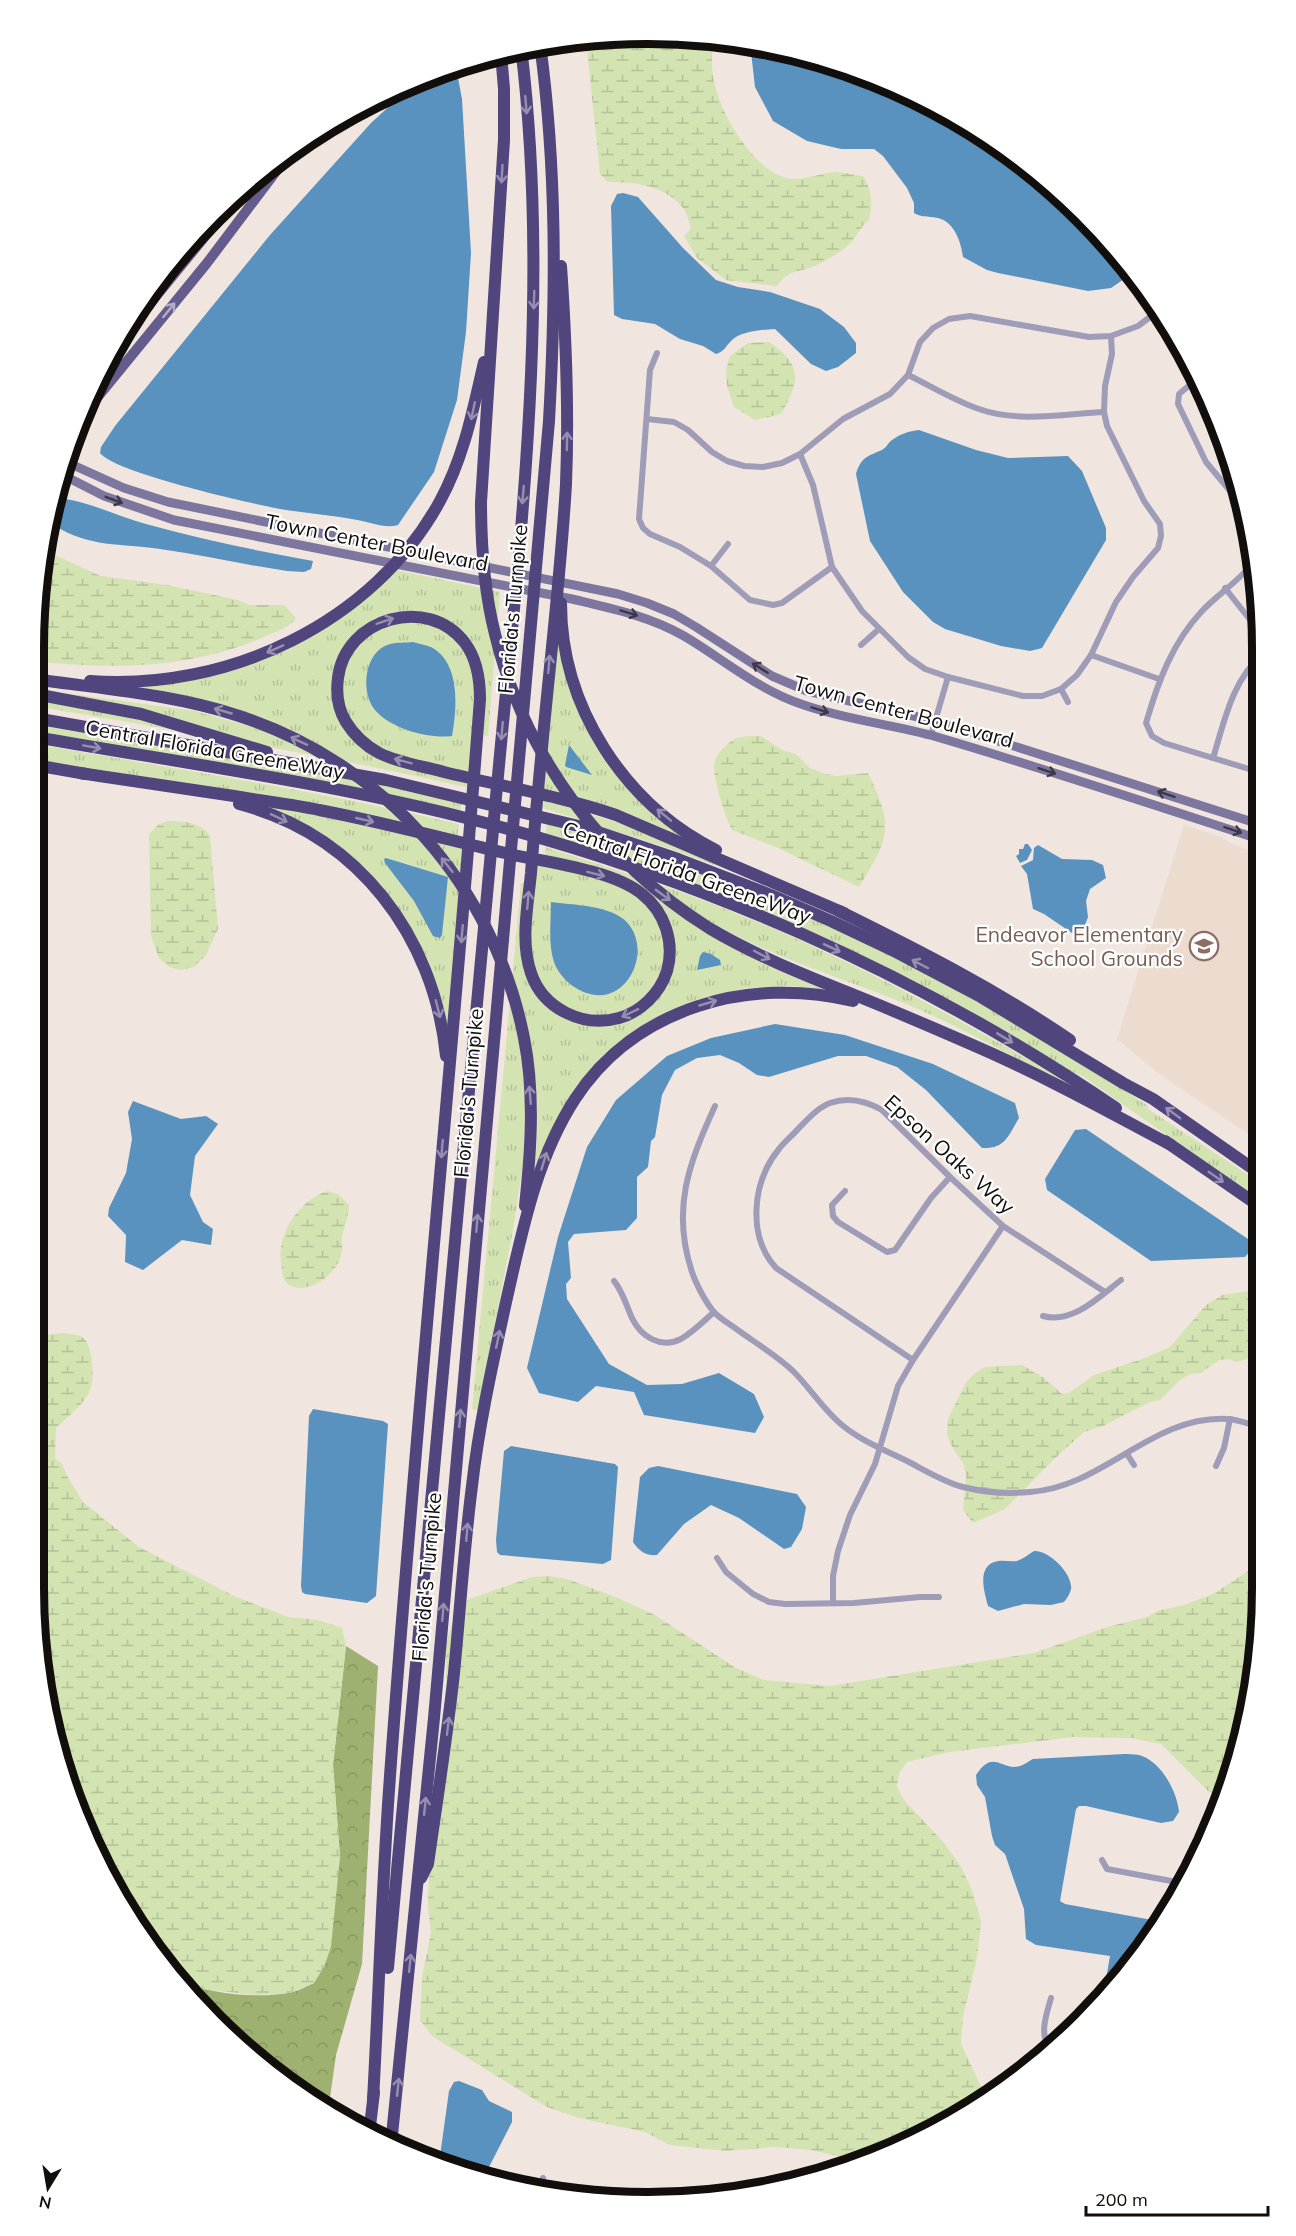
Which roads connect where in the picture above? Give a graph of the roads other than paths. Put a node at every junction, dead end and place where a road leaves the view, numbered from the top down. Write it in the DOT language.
graph roads {
  1 [pos="541,53"];
  2 [pos="522,57"];
  3 [pos="502,62"];
  4 [pos="548,100"];
  5 [pos="276,171"];
  6 [pos="199,244"];
  7 [pos="494,291"];
  8 [pos="158,293"];
  9 [pos="1153,315"];
  10 [pos="1111,336"];
  11 [pos="657,354"];
  12 [pos="908,375"];
  13 [pos="1191,384"];
  14 [pos="100,394"];
  15 [pos="1104,412"];
  16 [pos="647,419"];
  17 [pos="800,454"];
  18 [pos="73,465"];
  19 [pos="68,478"];
  20 [pos="1232,494"];
  21 [pos="561,542"];
  22 [pos="728,544"];
  23 [pos="711,566"];
  24 [pos="832,567"];
  25 [pos="1247,568"];
  26 [pos="1225,588"];
  27 [pos="1251,621"];
  28 [pos="879,628"];
  29 [pos="861,645"];
  30 [pos="1091,655"];
  31 [pos="1252,666"];
  32 [pos="948,677"];
  33 [pos="44,678"];
  34 [pos="44,679"];
  35 [pos="1159,679"];
  36 [pos="1061,689"];
  37 [pos="44,696"];
  38 [pos="1068,702"];
  39 [pos="44,720"];
  40 [pos="935,722"];
  41 [pos="931,735"];
  42 [pos="44,739"];
  43 [pos="1213,758"];
  44 [pos="44,767"];
  45 [pos="317,767"];
  46 [pos="1252,770"];
  47 [pos="80,773"];
  48 [pos="1252,822"];
  49 [pos="1252,837"];
  50 [pos="844,913"];
  51 [pos="901,1013"];
  52 [pos="1153,1099"];
  53 [pos="715,1106"];
  54 [pos="445,1120"];
  55 [pos="1171,1145"];
  56 [pos="1252,1168"];
  57 [pos="950,1177"];
  58 [pos="845,1191"];
  59 [pos="1252,1201"];
  60 [pos="1003,1226"];
  61 [pos="521,1236"];
  62 [pos="1121,1280"];
  63 [pos="614,1281"];
  64 [pos="1105,1292"];
  65 [pos="714,1312"];
  66 [pos="1044,1316"];
  67 [pos="913,1360"];
  68 [pos="1230,1419"];
  69 [pos="1252,1425"];
  70 [pos="880,1448"];
  71 [pos="1127,1454"];
  72 [pos="1134,1465"];
  73 [pos="1216,1466"];
  74 [pos="717,1558"];
  75 [pos="939,1597"];
  76 [pos="833,1603"];
  77 [pos="1102,1860"];
  78 [pos="1176,1882"];
  79 [pos="417,1885"];
  80 [pos="1051,1998"];
  81 [pos="1045,2044"];
  82 [pos="373,2100"];
  83 [pos="370,2124"];
  84 [pos="392,2135"];
  85 [pos="543,2178"];
  86 [pos="543,2183"];
  1 -- 4 [label="highway, Florida's Turnpike"];
  2 -- 82 [label="highway, Florida's Turnpike, one-way"];
  3 -- 7 [label="highway, one-way"];
  21 -- 4 [label="highway, one-way"];
  79 -- 4 [label="highway, Florida's Turnpike, one-way"];
  14 -- 5 [label="main road, one-way"];
  6 -- 8 [label="main road"];
  7 -- 33 [label="highway, one-way"];
  7 -- 51 [label="highway, one-way"];
  9 -- 10 [label="street"];
  10 -- 12 [label="street"];
  10 -- 15 [label="street"];
  11 -- 16 [label="street"];
  12 -- 15 [label="street"];
  12 -- 17 [label="street"];
  13 -- 20 [label="street"];
  15 -- 30 [label="street"];
  16 -- 17 [label="street"];
  16 -- 23 [label="street"];
  17 -- 24 [label="street"];
  40 -- 18 [label="main road, Town Center Boulevard, one-way"];
  19 -- 41 [label="main road, Town Center Boulevard, one-way"];
  47 -- 21 [label="highway, one-way"];
  50 -- 21 [label="highway, one-way"];
  22 -- 23 [label="street"];
  23 -- 24 [label="street"];
  24 -- 28 [label="street"];
  25 -- 26 [label="street"];
  26 -- 27 [label="street"];
  26 -- 35 [label="street"];
  28 -- 29 [label="street"];
  28 -- 32 [label="street"];
  30 -- 35 [label="street"];
  30 -- 36 [label="street"];
  31 -- 43 [label="street"];
  32 -- 36 [label="street"];
  32 -- 40 [label="street"];
  61 -- 34 [label="highway, one-way"];
  35 -- 43 [label="street"];
  36 -- 38 [label="street"];
  37 -- 45 [label="highway"];
  39 -- 45 [label="highway, Central Florida GreeneWay"];
  40 -- 41 [label="street"];
  48 -- 40 [label="main road, Town Center Boulevard, one-way"];
  41 -- 49 [label="main road, Town Center Boulevard, one-way"];
  42 -- 55 [label="highway, Central Florida GreeneWay, one-way"];
  43 -- 46 [label="street"];
  44 -- 47 [label="highway"];
  52 -- 45 [label="highway, Central Florida GreeneWay, one-way"];
  47 -- 54 [label="highway, one-way"];
  50 -- 52 [label="highway"];
  50 -- 54 [label="highway, one-way"];
  51 -- 55 [label="highway"];
  61 -- 51 [label="highway, one-way"];
  56 -- 52 [label="highway, Central Florida GreeneWay, one-way"];
  53 -- 65 [label="street"];
  54 -- 82 [label="highway, one-way"];
  55 -- 59 [label="highway, Central Florida GreeneWay, one-way"];
  57 -- 58 [label="street"];
  57 -- 60 [label="street, Epson Oaks Way"];
  57 -- 67 [label="street, Epson Oaks Way"];
  60 -- 64 [label="street, Epson Oaks Way"];
  60 -- 67 [label="street"];
  79 -- 61 [label="highway, one-way"];
  62 -- 64 [label="street"];
  63 -- 65 [label="street"];
  64 -- 66 [label="street"];
  65 -- 70 [label="street"];
  67 -- 70 [label="street"];
  68 -- 69 [label="street"];
  68 -- 71 [label="street"];
  68 -- 73 [label="street"];
  70 -- 71 [label="street"];
  70 -- 76 [label="street"];
  71 -- 72 [label="street"];
  74 -- 76 [label="street"];
  75 -- 76 [label="street"];
  77 -- 78 [label="street"];
  84 -- 79 [label="highway, Florida's Turnpike, one-way"];
  80 -- 81 [label="street"];
  82 -- 83 [label="highway, Florida's Turnpike"];
  85 -- 86 [label="street"];
}
